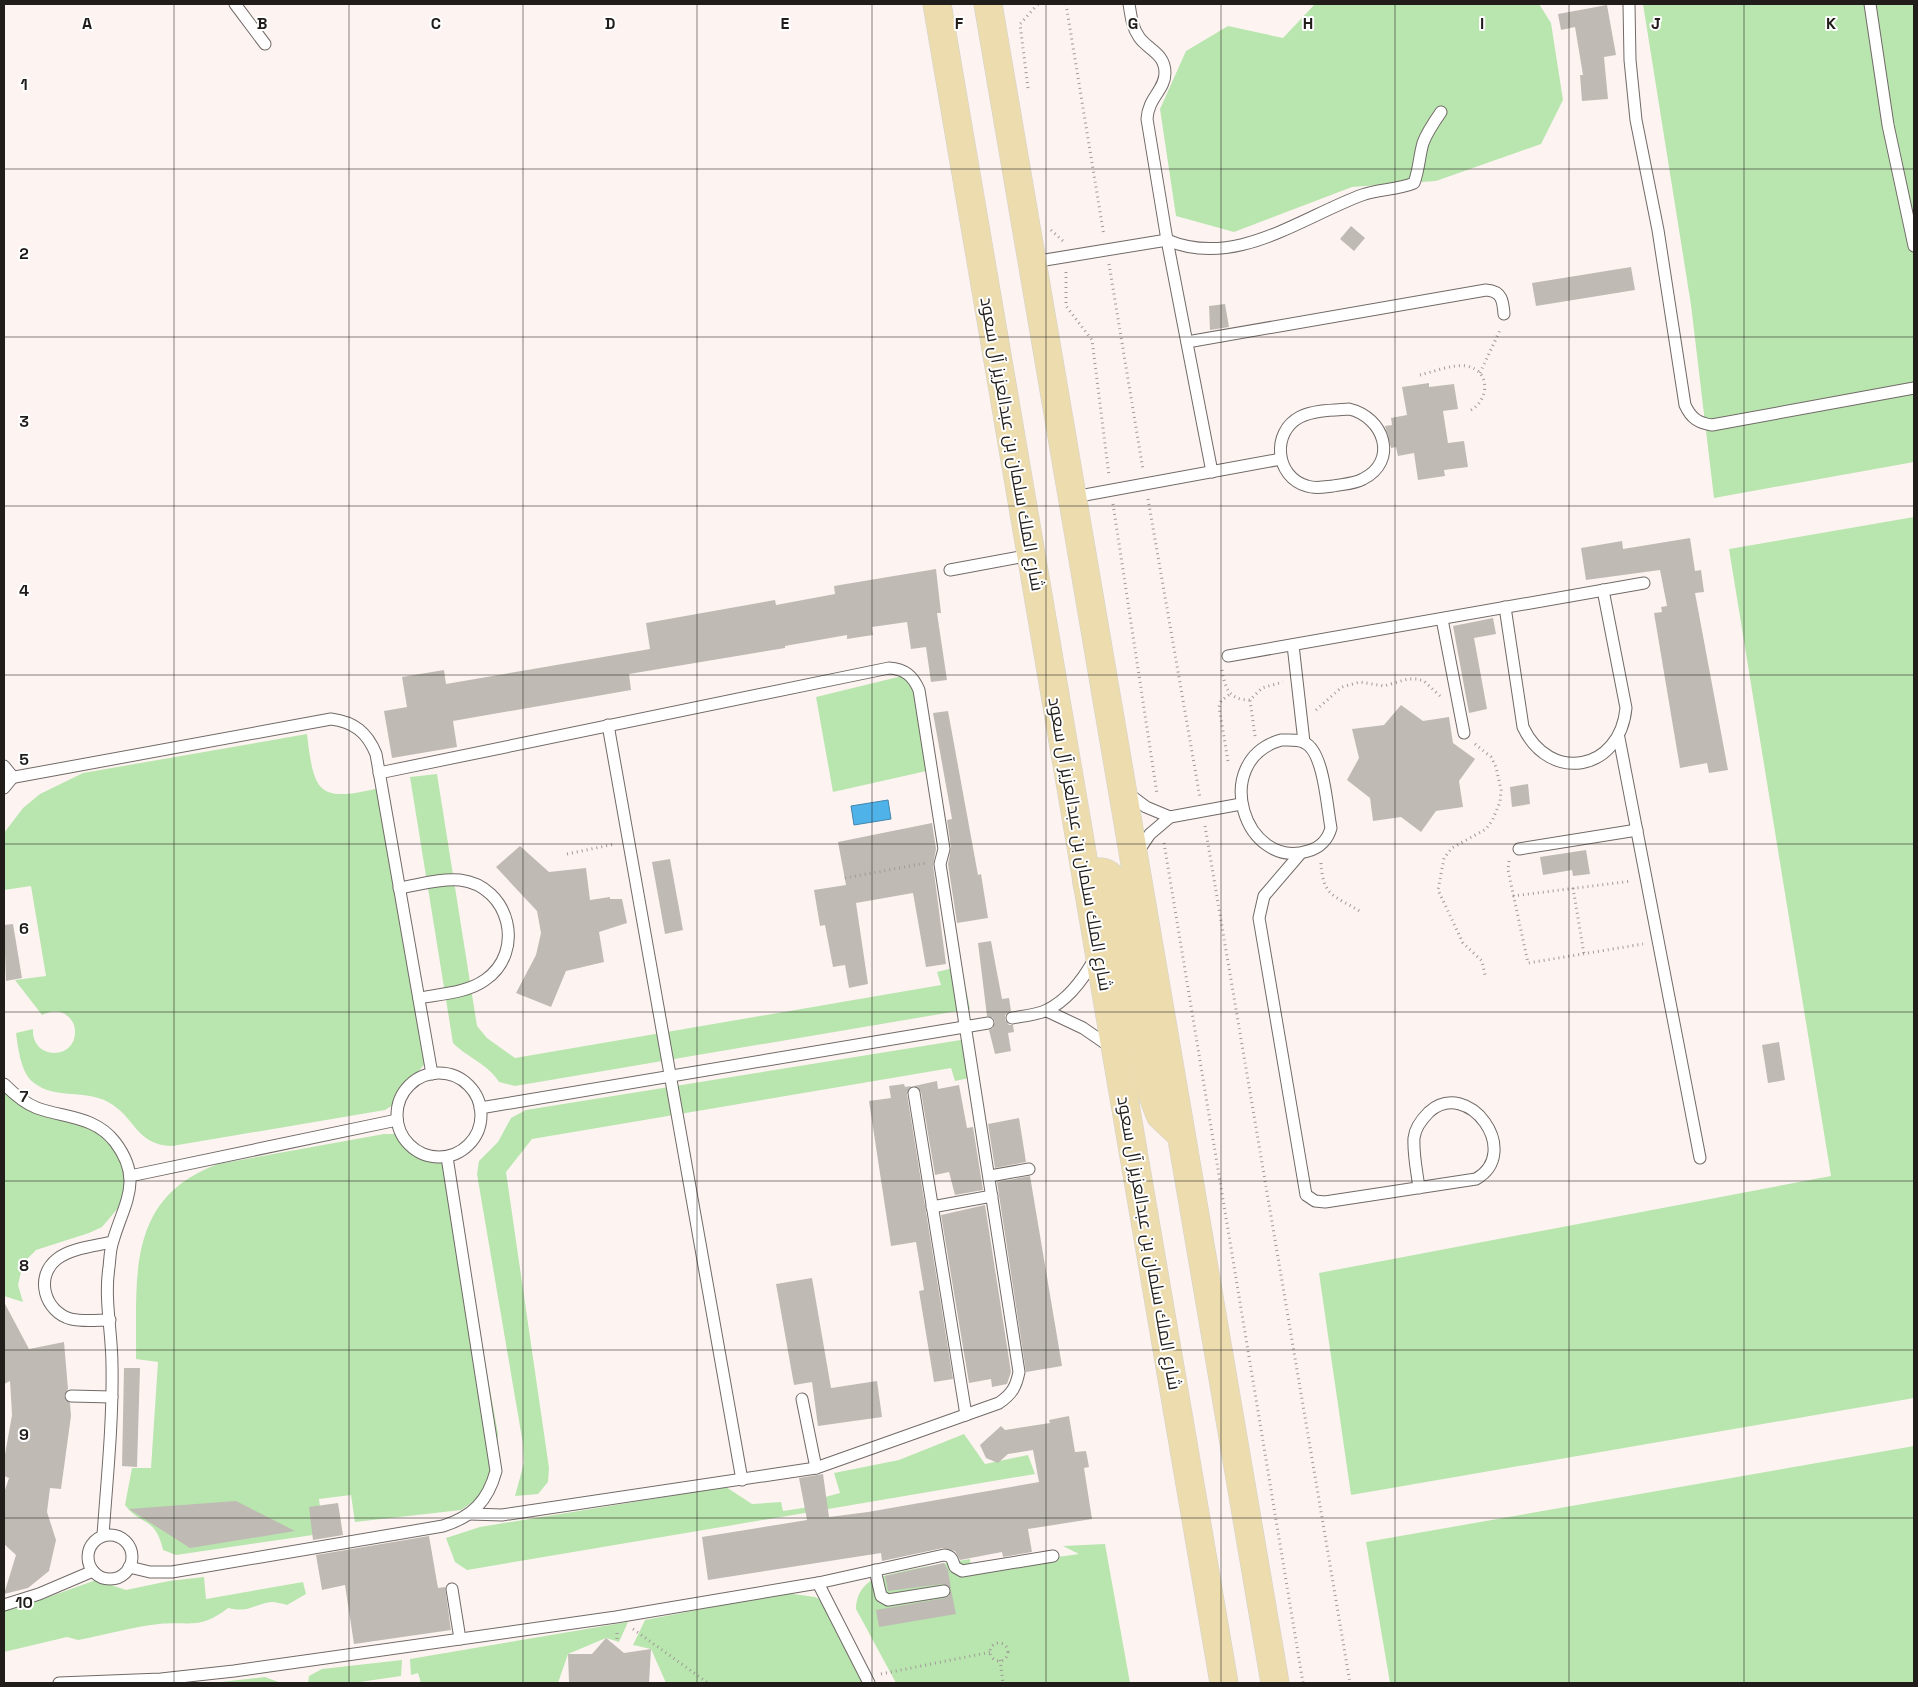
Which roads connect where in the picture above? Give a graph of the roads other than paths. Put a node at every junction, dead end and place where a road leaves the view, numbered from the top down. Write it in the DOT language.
graph roads {
  1 [pos="235,4"];
  2 [pos="937,4"];
  3 [pos="988,4"];
  4 [pos="1129,4"];
  5 [pos="1629,4"];
  6 [pos="1870,4"];
  7 [pos="265,44"];
  8 [pos="1441,112"];
  9 [pos="1167,240"];
  10 [pos="1914,246"];
  11 [pos="1033,262"];
  12 [pos="1504,314"];
  13 [pos="1187,342"];
  14 [pos="1914,388"];
  15 [pos="1281,459"];
  16 [pos="1212,472"];
  17 [pos="1074,497"];
  18 [pos="1031,555"];
  19 [pos="950,570"];
  20 [pos="1644,583"];
  21 [pos="1603,590"];
  22 [pos="1505,608"];
  23 [pos="1442,619"];
  24 [pos="1293,645"];
  25 [pos="1225,660"];
  26 [pos="608,725"];
  27 [pos="1464,732"];
  28 [pos="1619,738"];
  29 [pos="1304,742"];
  30 [pos="4,766"];
  31 [pos="379,773"];
  32 [pos="8,778"];
  33 [pos="4,788"];
  34 [pos="1122,789"];
  35 [pos="1241,804"];
  36 [pos="1170,817"];
  37 [pos="1637,830"];
  38 [pos="1519,849"];
  39 [pos="1300,854"];
  40 [pos="1134,860"];
  41 [pos="1087,884"];
  42 [pos="400,888"];
  43 [pos="1098,952"];
  44 [pos="419,998"];
  45 [pos="1047,1011"];
  46 [pos="1012,1018"];
  47 [pos="988,1023"];
  48 [pos="967,1026"];
  49 [pos="1116,1050"];
  50 [pos="432,1074"];
  51 [pos="671,1076"];
  52 [pos="4,1084"];
  53 [pos="914,1093"];
  54 [pos="480,1108"];
  55 [pos="397,1120"];
  56 [pos="1179,1133"];
  57 [pos="447,1157"];
  58 [pos="1700,1158"];
  59 [pos="1029,1169"];
  60 [pos="130,1176"];
  61 [pos="990,1176"];
  62 [pos="1419,1188"];
  63 [pos="992,1196"];
  64 [pos="932,1207"];
  65 [pos="112,1242"];
  66 [pos="110,1320"];
  67 [pos="71,1396"];
  68 [pos="112,1396"];
  69 [pos="802,1399"];
  70 [pos="966,1415"];
  71 [pos="816,1468"];
  72 [pos="742,1480"];
  73 [pos="470,1514"];
  74 [pos="103,1535"];
  75 [pos="1053,1556"];
  76 [pos="129,1567"];
  77 [pos="875,1570"];
  78 [pos="92,1571"];
  79 [pos="818,1582"];
  80 [pos="452,1589"];
  81 [pos="944,1591"];
  82 [pos="4,1605"];
  83 [pos="460,1639"];
  84 [pos="235,1677"];
  85 [pos="867,1680"];
  86 [pos="59,1683"];
  87 [pos="1224,1683"];
  88 [pos="1275,1683"];
  1 -- 7 [label="lane"];
  2 -- 18 [label="main road, شارع الملك سلمان بن عبدالعزيز آل سعود"];
  3 -- 11 [label="main road"];
  4 -- 9 [label="lane"];
  5 -- 14 [label="lane"];
  6 -- 10 [label="lane"];
  8 -- 9 [label="lane"];
  9 -- 11 [label="lane"];
  9 -- 13 [label="lane"];
  11 -- 17 [label="main road"];
  12 -- 13 [label="lane"];
  13 -- 16 [label="lane"];
  15 -- 15 [label="lane"];
  15 -- 16 [label="lane"];
  16 -- 17 [label="lane"];
  17 -- 34 [label="main road"];
  18 -- 19 [label="lane"];
  18 -- 41 [label="main road, شارع الملك سلمان بن عبدالعزيز آل سعود"];
  20 -- 21 [label="lane"];
  21 -- 22 [label="lane"];
  21 -- 28 [label="lane"];
  22 -- 23 [label="lane"];
  22 -- 28 [label="lane"];
  23 -- 24 [label="lane"];
  23 -- 27 [label="lane"];
  24 -- 25 [label="lane"];
  24 -- 29 [label="lane"];
  26 -- 31 [label="lane"];
  26 -- 48 [label="lane"];
  26 -- 51 [label="lane"];
  28 -- 37 [label="lane"];
  29 -- 35 [label="lane"];
  29 -- 39 [label="lane"];
  30 -- 32 [label="lane"];
  31 -- 32 [label="lane"];
  31 -- 42 [label="lane"];
  32 -- 33 [label="lane"];
  34 -- 36 [label="lane"];
  34 -- 40 [label="main road"];
  35 -- 36 [label="lane"];
  35 -- 39 [label="lane"];
  36 -- 40 [label="lane"];
  37 -- 38 [label="lane"];
  37 -- 58 [label="lane"];
  39 -- 62 [label="lane"];
  40 -- 56 [label="main road"];
  41 -- 43 [label="main road, شارع الملك سلمان بن عبدالعزيز آل سعود"];
  41 -- 56 [label="main road"];
  42 -- 44 [label="lane"];
  42 -- 44 [label="lane"];
  43 -- 45 [label="lane"];
  43 -- 49 [label="main road, شارع الملك سلمان بن عبدالعزيز آل سعود"];
  44 -- 50 [label="lane"];
  45 -- 46 [label="lane"];
  45 -- 49 [label="lane"];
  47 -- 48 [label="lane"];
  48 -- 51 [label="lane"];
  48 -- 61 [label="lane"];
  49 -- 87 [label="main road, شارع الملك سلمان بن عبدالعزيز آل سعود"];
  50 -- 54 [label="lane"];
  50 -- 55 [label="lane"];
  51 -- 54 [label="lane"];
  51 -- 72 [label="lane"];
  52 -- 60 [label="lane"];
  53 -- 64 [label="lane"];
  54 -- 57 [label="lane"];
  55 -- 57 [label="lane"];
  55 -- 60 [label="lane"];
  56 -- 88 [label="main road"];
  57 -- 73 [label="lane"];
  59 -- 61 [label="lane"];
  60 -- 65 [label="lane"];
  61 -- 63 [label="lane"];
  62 -- 62 [label="lane"];
  63 -- 64 [label="lane"];
  63 -- 70 [label="lane"];
  64 -- 70 [label="lane"];
  65 -- 66 [label="lane"];
  65 -- 66 [label="lane"];
  66 -- 68 [label="lane"];
  67 -- 68 [label="lane"];
  68 -- 74 [label="lane"];
  69 -- 71 [label="lane"];
  70 -- 71 [label="lane"];
  71 -- 72 [label="lane"];
  72 -- 73 [label="lane"];
  73 -- 76 [label="lane"];
  74 -- 76 [label="lane"];
  74 -- 78 [label="lane"];
  75 -- 77 [label="lane"];
  76 -- 78 [label="lane"];
  77 -- 79 [label="lane"];
  77 -- 81 [label="lane"];
  78 -- 82 [label="lane"];
  79 -- 83 [label="lane"];
  79 -- 85 [label="lane"];
  80 -- 83 [label="lane"];
  83 -- 84 [label="lane"];
  84 -- 86 [label="lane"];
}
